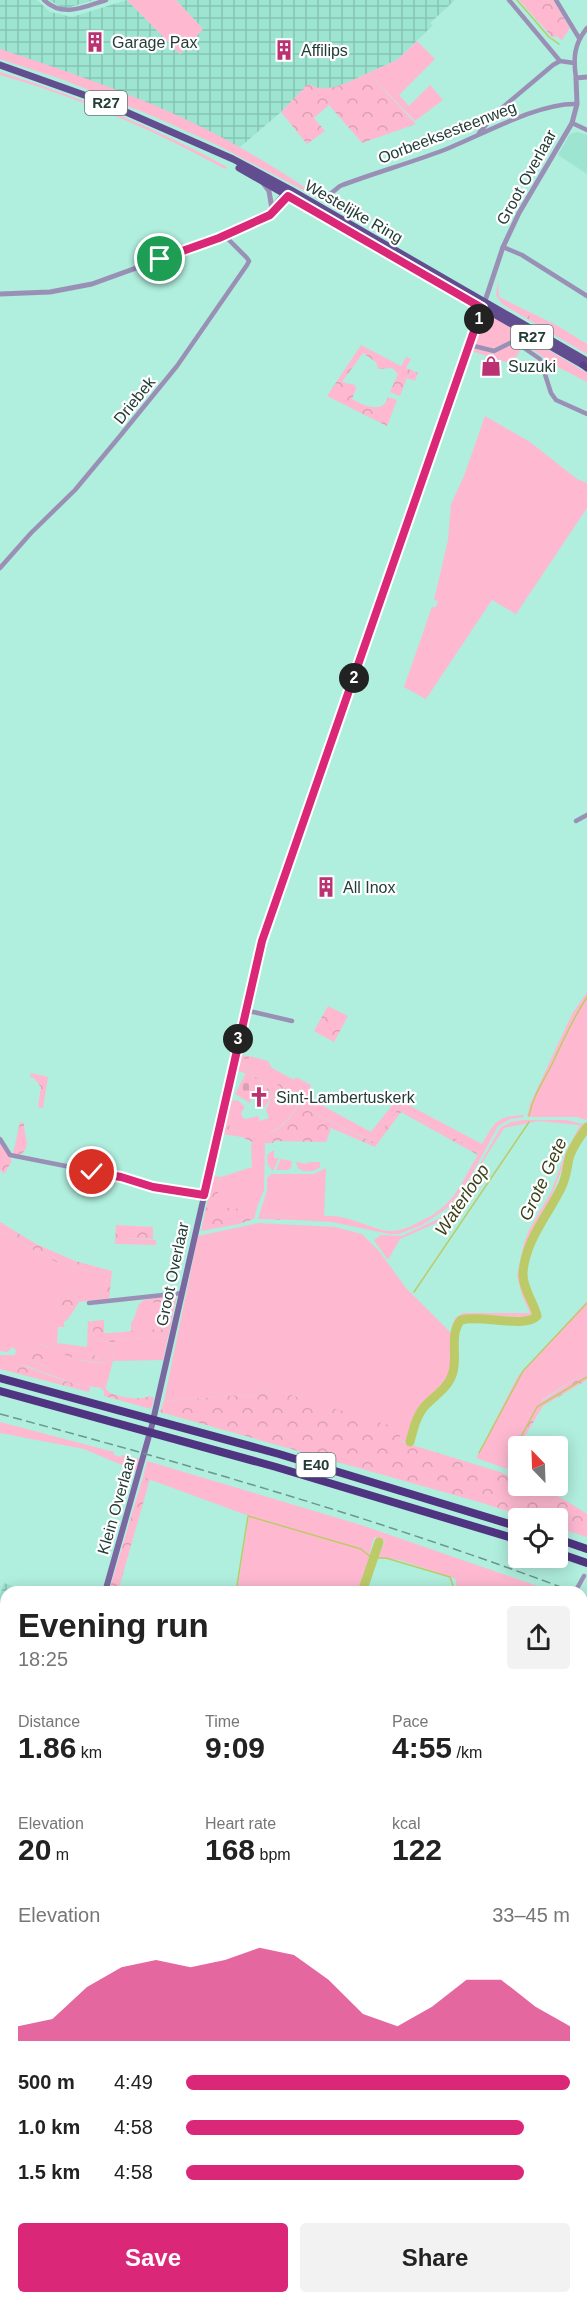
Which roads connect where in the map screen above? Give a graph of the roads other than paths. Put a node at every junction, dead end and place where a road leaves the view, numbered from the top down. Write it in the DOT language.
graph roads {
  1 [pos="44,0"];
  2 [pos="106,0"];
  3 [pos="509,0"];
  4 [pos="556,0"];
  5 [pos="587,28"];
  6 [pos="579,38"];
  7 [pos="560,61"];
  8 [pos="574,63"];
  9 [pos="0,66"];
  10 [pos="587,77"];
  11 [pos="576,78"];
  12 [pos="577,104"];
  13 [pos="572,123"];
  14 [pos="587,130"];
  15 [pos="479,134"];
  16 [pos="208,148"];
  17 [pos="262,181"];
  18 [pos="288,192"];
  19 [pos="329,195"];
  20 [pos="272,209"];
  21 [pos="264,217"];
  22 [pos="224,235"];
  23 [pos="503,246"];
  24 [pos="0,294"];
  25 [pos="587,296"];
  26 [pos="483,304"];
  27 [pos="470,345"];
  28 [pos="586,365"];
  29 [pos="587,414"];
  30 [pos="0,568"];
  31 [pos="587,815"];
  32 [pos="576,821"];
  33 [pos="245,1010"];
  34 [pos="292,1021"];
  35 [pos="0,1139"];
  36 [pos="204,1195"];
  37 [pos="182,1293"];
  38 [pos="89,1303"];
  39 [pos="0,1378"];
  40 [pos="0,1391"];
  41 [pos="152,1425"];
  42 [pos="508,1524"];
  43 [pos="508,1537"];
  44 [pos="568,1542"];
  45 [pos="587,1549"];
  46 [pos="568,1556"];
  47 [pos="587,1563"];
  48 [pos="584,1576"];
  49 [pos="107,1586"];
  50 [pos="578,1586"];
  1 -- 2 [label="street"];
  3 -- 7 [label="street"];
  4 -- 6 [label="street"];
  5 -- 6 [label="street"];
  6 -- 8 [label="street"];
  7 -- 8 [label="street"];
  7 -- 15 [label="street"];
  8 -- 11 [label="street"];
  9 -- 16 [label="main road, Westelijke Ring / R27"];
  10 -- 11 [label="street"];
  11 -- 12 [label="street, Groot Overlaar"];
  12 -- 13 [label="street, Groot Overlaar"];
  12 -- 15 [label="street, Oorbeeksesteenweg"];
  13 -- 14 [label="street"];
  13 -- 23 [label="street, Groot Overlaar"];
  15 -- 19 [label="street, Oorbeeksesteenweg"];
  16 -- 17 [label="main road, Westelijke Ring / R27"];
  16 -- 18 [label="main road, Westelijke Ring / R27"];
  17 -- 18 [label="main road, Westelijke Ring / R27"];
  17 -- 20 [label="street"];
  18 -- 20 [label="street"];
  18 -- 21 [label="street"];
  18 -- 26 [label="main road, Westelijke Ring / R27"];
  20 -- 21 [label="street"];
  21 -- 22 [label="street"];
  22 -- 24 [label="street"];
  22 -- 30 [label="street, Driebek"];
  23 -- 25 [label="street"];
  23 -- 26 [label="street, Groot Overlaar"];
  26 -- 27 [label="main road, Groot Overlaar"];
  26 -- 28 [label="main road, R27"];
  27 -- 29 [label="street"];
  27 -- 33 [label="main road, Groot Overlaar"];
  31 -- 32 [label="street"];
  33 -- 34 [label="street"];
  33 -- 36 [label="main road, Groot Overlaar"];
  35 -- 36 [label="street"];
  36 -- 37 [label="main road, Groot Overlaar"];
  37 -- 38 [label="street"];
  37 -- 41 [label="main road, Groot Overlaar"];
  39 -- 42 [label="highway, E40"];
  40 -- 43 [label="highway, E40"];
  41 -- 49 [label="main road, Klein Overlaar"];
  44 -- 45 [label="highway"];
  46 -- 47 [label="highway"];
  48 -- 50 [label="street"];
}
